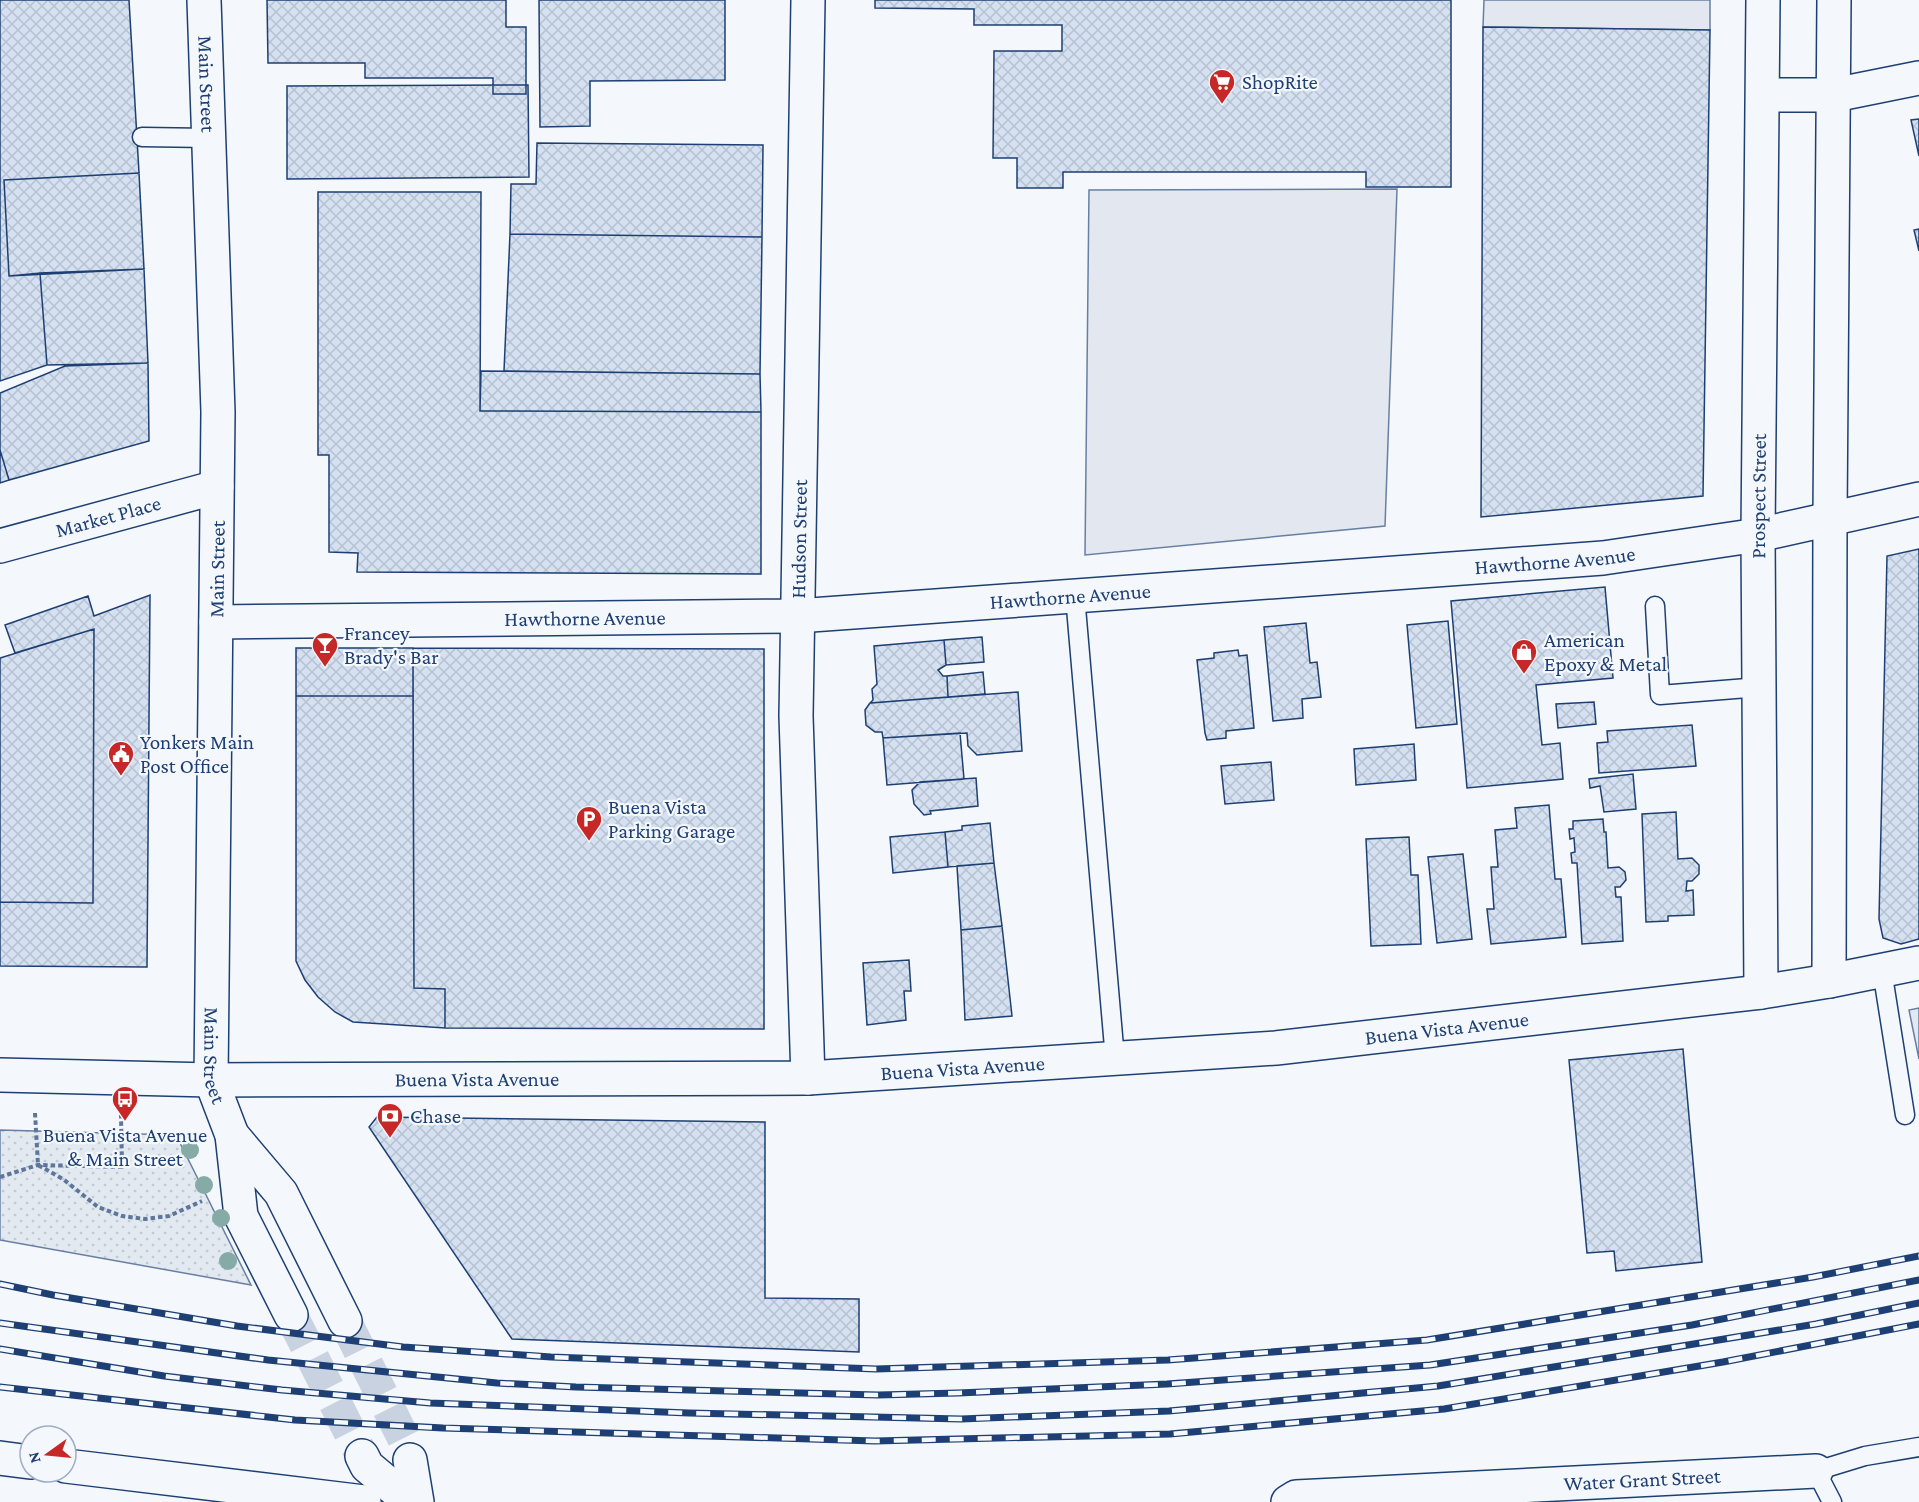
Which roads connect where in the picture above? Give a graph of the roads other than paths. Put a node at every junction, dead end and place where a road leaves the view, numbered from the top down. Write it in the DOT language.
graph roads {
  1 [pos="204,0"];
  2 [pos="808,0"];
  3 [pos="1763,0"];
  4 [pos="1834,0"];
  5 [pos="1919,78"];
  6 [pos="1762,95"];
  7 [pos="1834,95"];
  8 [pos="142,137"];
  9 [pos="208,138"];
  10 [pos="218,486"];
  11 [pos="1919,500"];
  12 [pos="1830,519"];
  13 [pos="1758,535"];
  14 [pos="0,546"];
  15 [pos="1075,596"];
  16 [pos="1655,606"];
  17 [pos="797,616"];
  18 [pos="216,622"];
  19 [pos="1760,687"];
  20 [pos="1919,963"];
  21 [pos="1882,970"];
  22 [pos="1829,981"];
  23 [pos="1761,992"];
  24 [pos="1114,1059"];
  25 [pos="0,1075"];
  26 [pos="808,1078"];
  27 [pos="211,1080"];
  28 [pos="1905,1115"];
  29 [pos="232,1135"];
  30 [pos="291,1315"];
  31 [pos="345,1321"];
  32 [pos="1919,1447"];
  33 [pos="362,1456"];
  34 [pos="0,1458"];
  35 [pos="18,1460"];
  36 [pos="410,1460"];
  37 [pos="78,1467"];
  38 [pos="1816,1471"];
  39 [pos="1293,1500"];
  40 [pos="364,1502"];
  41 [pos="410,1502"];
  42 [pos="417,1502"];
  43 [pos="1832,1502"];
  1 -- 9 [label="street, Main Street"];
  2 -- 17 [label="street, Hudson Street"];
  3 -- 6 [label="street, Prospect Street"];
  4 -- 7 [label="street"];
  5 -- 7 [label="street"];
  6 -- 7 [label="street"];
  6 -- 13 [label="street, Prospect Street"];
  7 -- 12 [label="street"];
  8 -- 9 [label="lane"];
  9 -- 10 [label="street, Main Street"];
  10 -- 14 [label="street, Market Place"];
  10 -- 18 [label="street, Main Street"];
  11 -- 12 [label="street, Hawthorne Avenue"];
  12 -- 13 [label="street, Hawthorne Avenue"];
  12 -- 22 [label="street"];
  13 -- 15 [label="street, Hawthorne Avenue"];
  13 -- 19 [label="street, Prospect Street"];
  15 -- 17 [label="street, Hawthorne Avenue"];
  15 -- 24 [label="lane"];
  16 -- 19 [label="lane"];
  17 -- 18 [label="street, Hawthorne Avenue"];
  17 -- 26 [label="street, Hudson Street"];
  18 -- 27 [label="street, Main Street"];
  19 -- 23 [label="street, Prospect Street"];
  20 -- 21 [label="street, Buena Vista Avenue"];
  21 -- 22 [label="street, Buena Vista Avenue"];
  21 -- 28 [label="lane"];
  22 -- 23 [label="street, Buena Vista Avenue"];
  23 -- 24 [label="street, Buena Vista Avenue"];
  24 -- 26 [label="street, Buena Vista Avenue"];
  25 -- 27 [label="street, Buena Vista Avenue"];
  26 -- 27 [label="street, Buena Vista Avenue"];
  27 -- 29 [label="street, Main Street"];
  29 -- 30 [label="street, Main Street"];
  29 -- 31 [label="street, Main Street"];
  32 -- 38 [label="lane"];
  33 -- 41 [label="street"];
  34 -- 35 [label="street"];
  36 -- 42 [label="street"];
  37 -- 40 [label="street"];
  38 -- 39 [label="street, Water Grant Street"];
  38 -- 43 [label="lane"];
}
